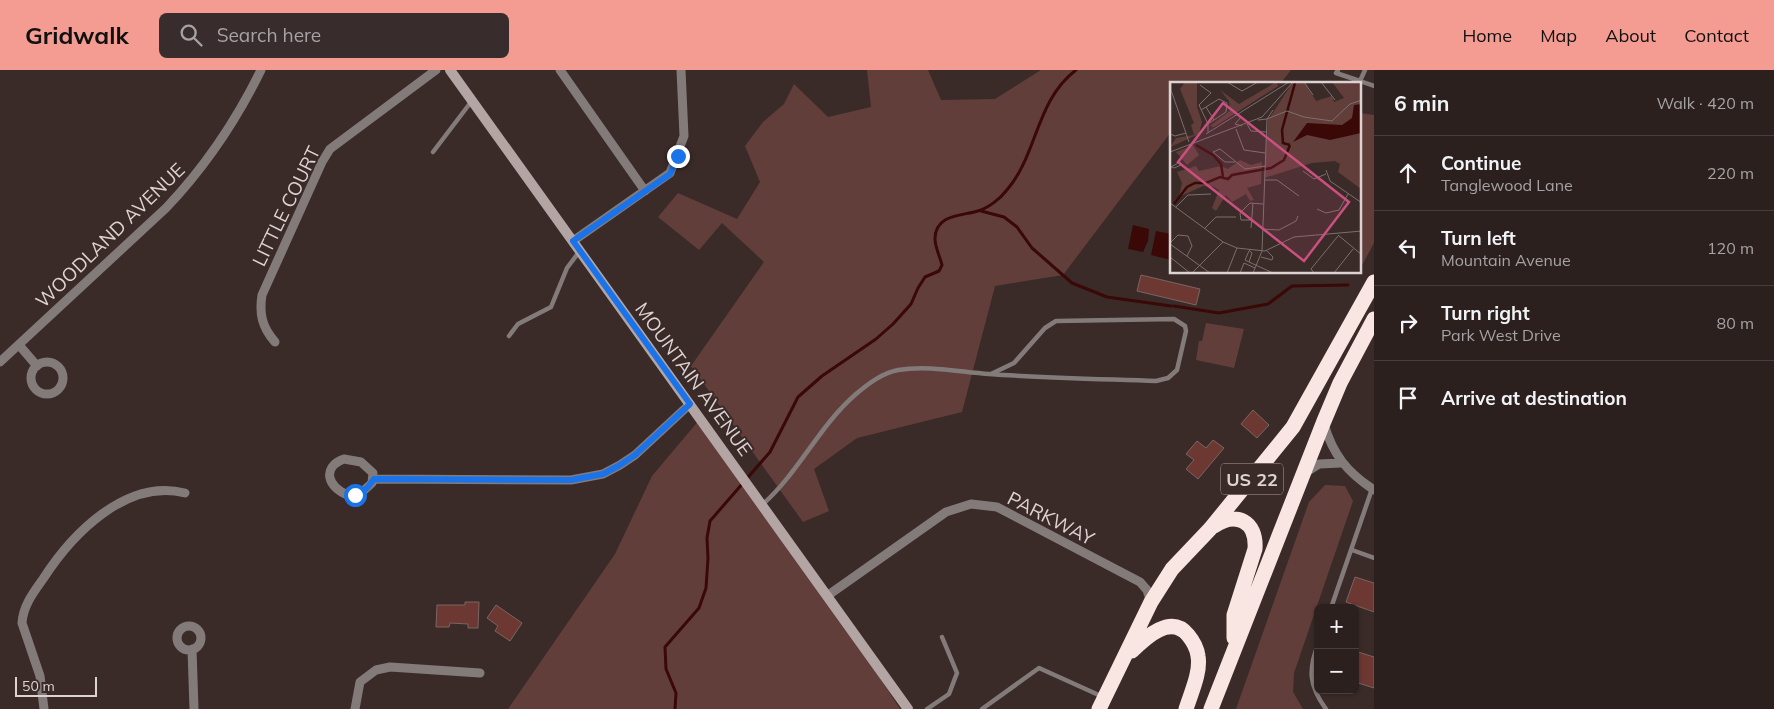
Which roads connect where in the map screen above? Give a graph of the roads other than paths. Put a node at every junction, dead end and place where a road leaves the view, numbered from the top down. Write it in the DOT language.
graph roads {
  1 [pos="261,70"];
  2 [pos="436,70"];
  3 [pos="450,70"];
  4 [pos="681,70"];
  5 [pos="1338,70"];
  6 [pos="1365,70"];
  7 [pos="564,72"];
  8 [pos="1360,81"];
  9 [pos="1374,86"];
  10 [pos="472,100"];
  11 [pos="432,152"];
  12 [pos="645,190"];
  13 [pos="573,241"];
  14 [pos="580,251"];
  15 [pos="1374,282"];
  16 [pos="1374,319"];
  17 [pos="509,336"];
  18 [pos="276,342"];
  19 [pos="19,345"];
  20 [pos="0,362"];
  21 [pos="37,366"];
  22 [pos="991,374"];
  23 [pos="690,404"];
  24 [pos="1324,421"];
  25 [pos="1341,463"];
  26 [pos="1301,476"];
  27 [pos="374,479"];
  28 [pos="1373,489"];
  29 [pos="186,493"];
  30 [pos="762,505"];
  31 [pos="1210,529"];
  32 [pos="1352,550"];
  33 [pos="1374,558"];
  34 [pos="827,596"];
  35 [pos="1151,602"];
  36 [pos="1332,604"];
  37 [pos="942,637"];
  38 [pos="1234,647"];
  39 [pos="1316,649"];
  40 [pos="192,650"];
  41 [pos="1120,668"];
  42 [pos="480,673"];
  43 [pos="1102,703"];
  44 [pos="44,709"];
  45 [pos="194,709"];
  46 [pos="356,709"];
  47 [pos="908,709"];
  48 [pos="927,709"];
  49 [pos="982,709"];
  50 [pos="1186,709"];
  51 [pos="1211,709"];
  52 [pos="1326,709"];
  1 -- 19 [label="street, WOODLAND AVENUE"];
  2 -- 18 [label="street, LITTLE COURT"];
  3 -- 10 [label="street, MOUNTAIN AVENUE"];
  4 -- 12 [label="street"];
  5 -- 8 [label="lane"];
  6 -- 8 [label="lane"];
  7 -- 12 [label="street"];
  8 -- 9 [label="lane"];
  10 -- 11 [label="lane"];
  10 -- 13 [label="street, MOUNTAIN AVENUE"];
  12 -- 13 [label="street"];
  13 -- 14 [label="street, MOUNTAIN AVENUE"];
  14 -- 17 [label="lane"];
  14 -- 23 [label="street, MOUNTAIN AVENUE"];
  15 -- 31 [label="highway, US 22"];
  16 -- 24 [label="highway, US 22"];
  19 -- 20 [label="street, WOODLAND AVENUE"];
  19 -- 21 [label="street"];
  22 -- 22 [label="lane"];
  22 -- 30 [label="lane"];
  23 -- 27 [label="street"];
  23 -- 30 [label="street, MOUNTAIN AVENUE"];
  24 -- 25 [label="street"];
  24 -- 26 [label="highway, US 22"];
  25 -- 26 [label="street"];
  25 -- 28 [label="street"];
  26 -- 38 [label="highway, US 22"];
  27 -- 27 [label="street"];
  28 -- 32 [label="lane"];
  29 -- 44 [label="street"];
  30 -- 34 [label="street, MOUNTAIN AVENUE"];
  31 -- 35 [label="highway, US 22"];
  31 -- 38 [label="highway"];
  32 -- 33 [label="lane"];
  32 -- 36 [label="lane"];
  34 -- 35 [label="street, PARKWAY"];
  34 -- 47 [label="street, MOUNTAIN AVENUE"];
  35 -- 41 [label="highway, US 22"];
  37 -- 48 [label="lane"];
  38 -- 51 [label="highway, US 22"];
  39 -- 52 [label="lane"];
  40 -- 45 [label="street"];
  41 -- 43 [label="highway, US 22"];
  41 -- 50 [label="highway"];
  42 -- 46 [label="street"];
  43 -- 49 [label="lane"];
}
